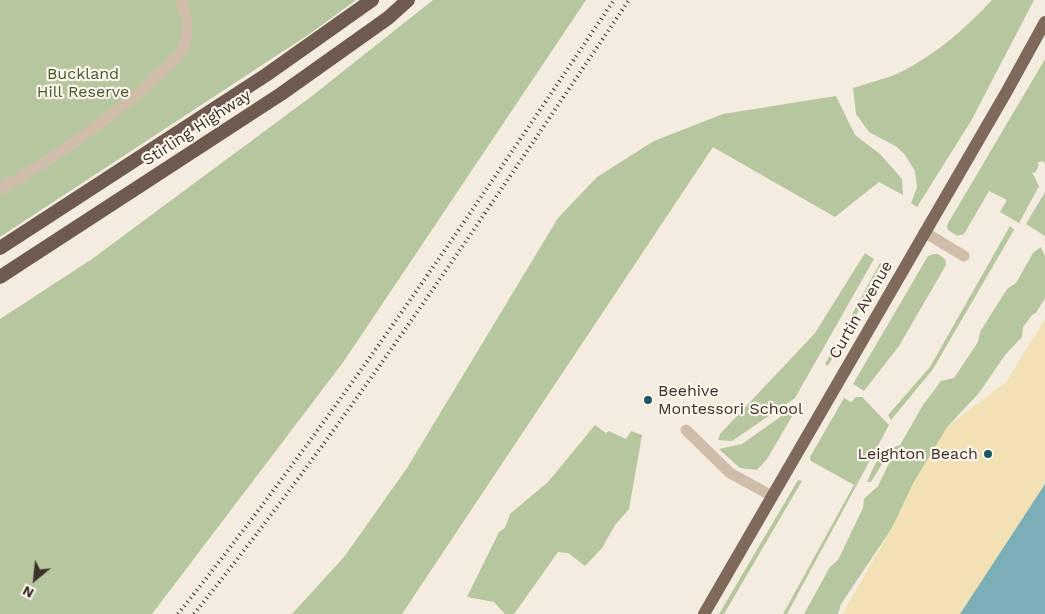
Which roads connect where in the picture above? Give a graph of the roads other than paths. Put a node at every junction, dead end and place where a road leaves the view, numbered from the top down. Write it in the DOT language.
graph roads {
  1 [pos="180,0"];
  2 [pos="372,0"];
  3 [pos="408,0"];
  4 [pos="1045,22"];
  5 [pos="0,189"];
  6 [pos="924,232"];
  7 [pos="0,248"];
  8 [pos="964,256"];
  9 [pos="0,277"];
  10 [pos="686,430"];
  11 [pos="772,496"];
  12 [pos="704,614"];
  1 -- 5 [label="lane"];
  2 -- 7 [label="highway, Stirling Highway"];
  3 -- 9 [label="highway, Stirling Highway"];
  4 -- 6 [label="main road, Curtin Avenue"];
  6 -- 8 [label="lane"];
  6 -- 11 [label="main road, Curtin Avenue"];
  10 -- 11 [label="lane"];
  11 -- 12 [label="main road, Curtin Avenue"];
}
